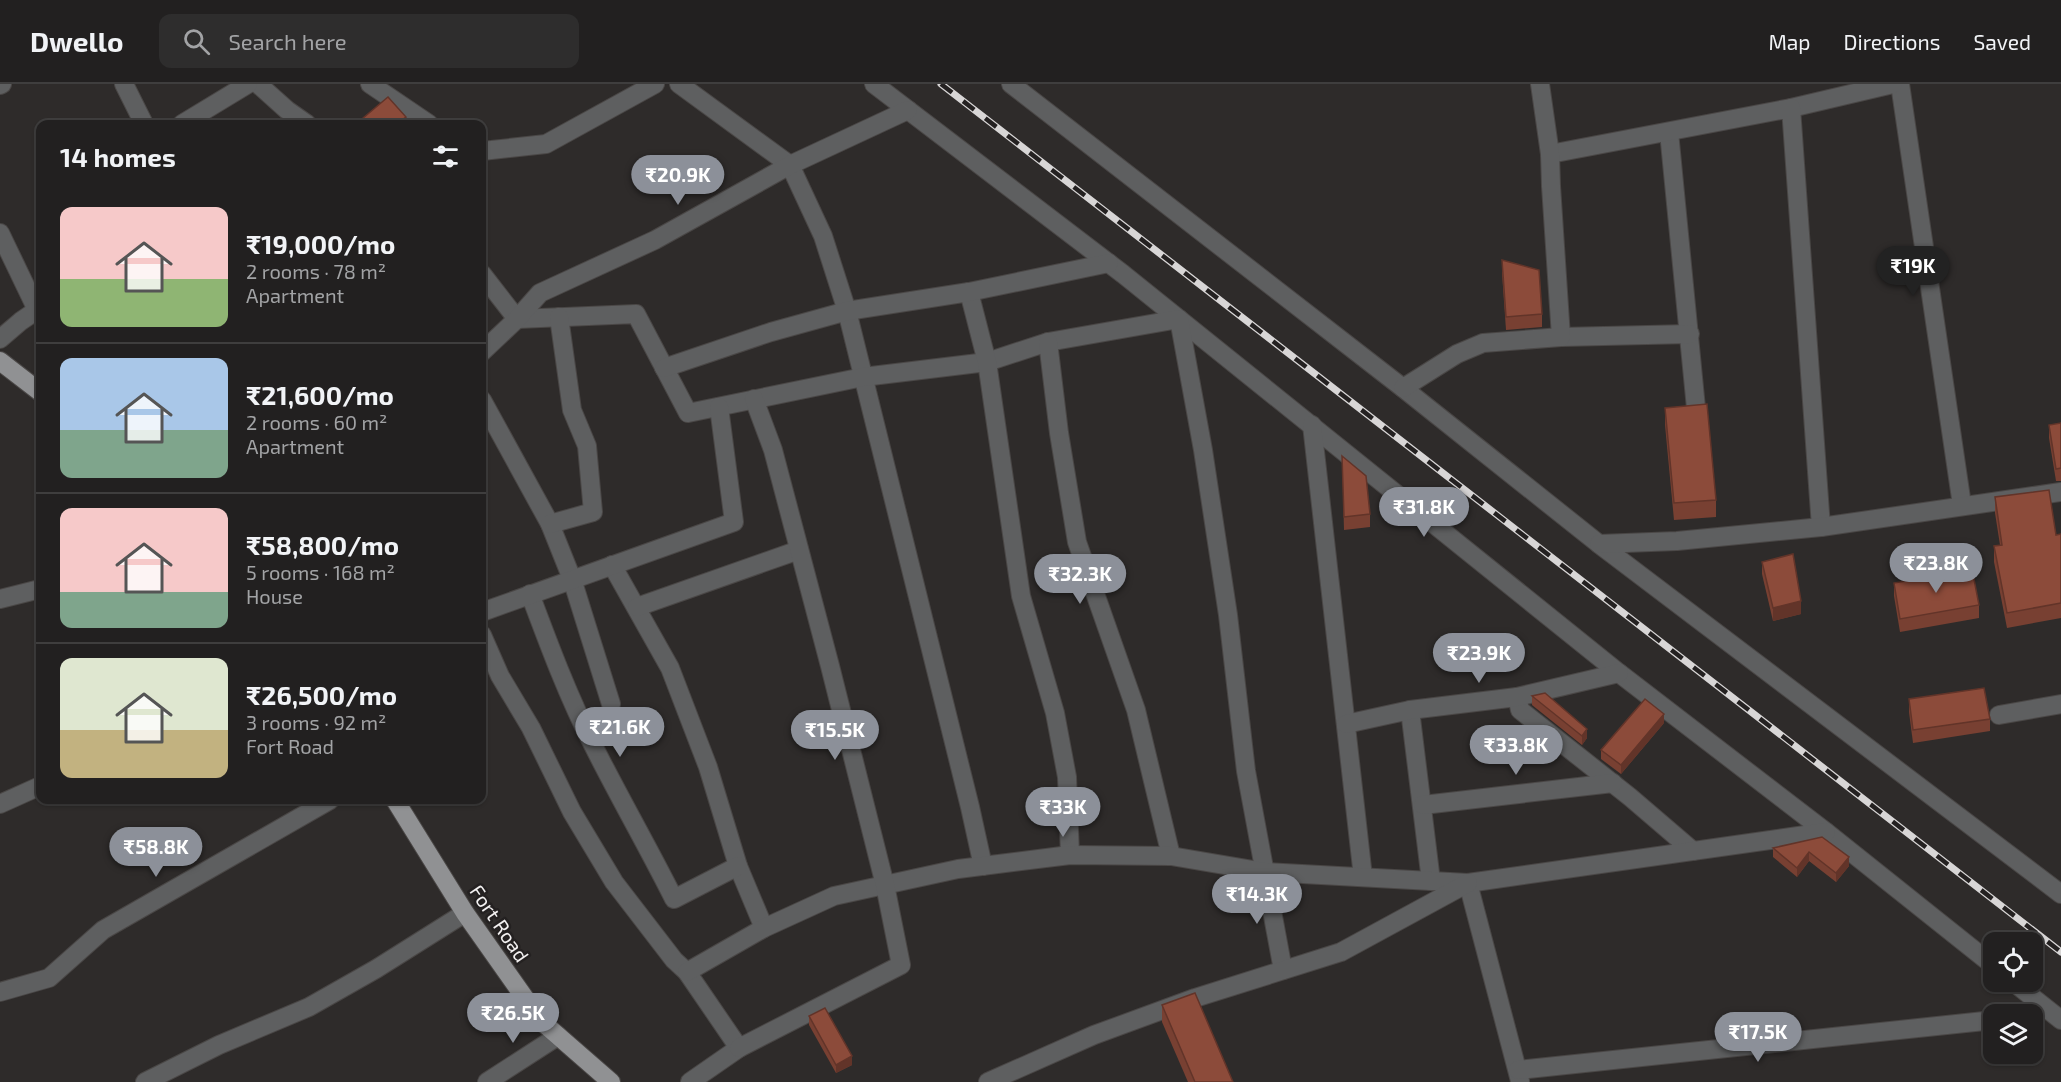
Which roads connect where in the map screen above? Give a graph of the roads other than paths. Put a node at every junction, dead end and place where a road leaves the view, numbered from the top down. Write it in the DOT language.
graph roads {
  1 [pos="124,84"];
  2 [pos="248,84"];
  3 [pos="258,84"];
  4 [pos="370,84"];
  5 [pos="655,84"];
  6 [pos="679,84"];
  7 [pos="874,84"];
  8 [pos="1011,84"];
  9 [pos="1540,84"];
  10 [pos="1893,84"];
  11 [pos="1900,84"];
  12 [pos="1791,108"];
  13 [pos="908,110"];
  14 [pos="142,120"];
  15 [pos="189,120"];
  16 [pos="301,120"];
  17 [pos="419,120"];
  18 [pos="1669,132"];
  19 [pos="486,151"];
  20 [pos="1550,154"];
  21 [pos="790,165"];
  22 [pos="0,233"];
  23 [pos="1109,263"];
  24 [pos="486,279"];
  25 [pos="969,292"];
  26 [pos="36,303"];
  27 [pos="36,311"];
  28 [pos="848,311"];
  29 [pos="559,317"];
  30 [pos="517,319"];
  31 [pos="1179,319"];
  32 [pos="1690,334"];
  33 [pos="1561,337"];
  34 [pos="0,339"];
  35 [pos="1048,342"];
  36 [pos="486,348"];
  37 [pos="0,361"];
  38 [pos="987,362"];
  39 [pos="664,368"];
  40 [pos="863,377"];
  41 [pos="1403,388"];
  42 [pos="36,389"];
  43 [pos="754,399"];
  44 [pos="486,407"];
  45 [pos="719,407"];
  46 [pos="1696,408"];
  47 [pos="1312,425"];
  48 [pos="2061,492"];
  49 [pos="1962,505"];
  50 [pos="550,524"];
  51 [pos="1821,527"];
  52 [pos="1599,544"];
  53 [pos="799,550"];
  54 [pos="612,565"];
  55 [pos="572,579"];
  56 [pos="36,590"];
  57 [pos="530,594"];
  58 [pos="0,599"];
  59 [pos="637,607"];
  60 [pos="486,610"];
  61 [pos="486,644"];
  62 [pos="1619,673"];
  63 [pos="1517,697"];
  64 [pos="611,704"];
  65 [pos="2061,704"];
  66 [pos="1410,710"];
  67 [pos="1999,715"];
  68 [pos="1346,724"];
  69 [pos="1613,783"];
  70 [pos="36,788"];
  71 [pos="0,804"];
  72 [pos="323,804"];
  73 [pos="397,804"];
  74 [pos="1424,805"];
  75 [pos="1826,832"];
  76 [pos="1692,851"];
  77 [pos="1070,855"];
  78 [pos="1171,856"];
  79 [pos="738,866"];
  80 [pos="983,866"];
  81 [pos="1265,872"];
  82 [pos="1363,877"];
  83 [pos="1431,881"];
  84 [pos="1468,883"];
  85 [pos="885,885"];
  86 [pos="2061,894"];
  87 [pos="465,913"];
  88 [pos="764,928"];
  89 [pos="1983,957"];
  90 [pos="1283,970"];
  91 [pos="687,972"];
  92 [pos="0,992"];
  93 [pos="2026,992"];
  94 [pos="2057,1017"];
  95 [pos="1983,1021"];
  96 [pos="558,1036"];
  97 [pos="739,1048"];
  98 [pos="1519,1076"];
  99 [pos="145,1082"];
  100 [pos="487,1082"];
  101 [pos="611,1082"];
  102 [pos="690,1082"];
  103 [pos="988,1082"];
  1 -- 14 [label="street"];
  2 -- 15 [label="street"];
  3 -- 16 [label="street"];
  4 -- 17 [label="street"];
  5 -- 19 [label="street"];
  6 -- 21 [label="street"];
  7 -- 13 [label="street"];
  8 -- 41 [label="street"];
  9 -- 20 [label="street"];
  10 -- 12 [label="street"];
  11 -- 49 [label="street"];
  12 -- 18 [label="street"];
  12 -- 51 [label="street"];
  13 -- 21 [label="street"];
  13 -- 23 [label="street"];
  18 -- 20 [label="street"];
  18 -- 32 [label="street"];
  20 -- 33 [label="street"];
  21 -- 28 [label="street"];
  21 -- 30 [label="street"];
  22 -- 26 [label="street"];
  23 -- 25 [label="street"];
  23 -- 31 [label="street"];
  24 -- 30 [label="street"];
  25 -- 28 [label="street"];
  25 -- 38 [label="street"];
  27 -- 34 [label="street"];
  28 -- 39 [label="street"];
  28 -- 40 [label="street"];
  29 -- 30 [label="street"];
  29 -- 39 [label="street"];
  29 -- 50 [label="street"];
  30 -- 36 [label="street"];
  31 -- 35 [label="street"];
  31 -- 47 [label="street"];
  31 -- 81 [label="street"];
  32 -- 33 [label="street"];
  32 -- 46 [label="street"];
  33 -- 41 [label="street"];
  35 -- 38 [label="street"];
  35 -- 78 [label="street"];
  37 -- 42 [label="main road"];
  38 -- 40 [label="street"];
  38 -- 77 [label="street"];
  39 -- 45 [label="street"];
  40 -- 43 [label="street"];
  40 -- 80 [label="street"];
  41 -- 52 [label="street"];
  43 -- 45 [label="street"];
  43 -- 53 [label="street"];
  44 -- 50 [label="street"];
  45 -- 54 [label="street"];
  47 -- 62 [label="street"];
  47 -- 68 [label="street"];
  48 -- 49 [label="street"];
  49 -- 51 [label="street"];
  50 -- 55 [label="street"];
  51 -- 52 [label="street"];
  52 -- 86 [label="street"];
  53 -- 59 [label="street"];
  53 -- 85 [label="street"];
  54 -- 55 [label="street"];
  54 -- 59 [label="street"];
  55 -- 57 [label="street"];
  55 -- 64 [label="street"];
  56 -- 58 [label="street"];
  57 -- 60 [label="street"];
  57 -- 79 [label="street"];
  59 -- 79 [label="street"];
  61 -- 91 [label="street"];
  62 -- 63 [label="street"];
  62 -- 75 [label="street"];
  63 -- 66 [label="street"];
  63 -- 69 [label="street"];
  65 -- 67 [label="street"];
  66 -- 68 [label="street"];
  66 -- 74 [label="street"];
  68 -- 82 [label="street"];
  69 -- 74 [label="street"];
  69 -- 76 [label="street"];
  70 -- 71 [label="street"];
  72 -- 92 [label="street"];
  73 -- 87 [label="main road, Fort Road"];
  74 -- 83 [label="street"];
  75 -- 76 [label="street"];
  75 -- 89 [label="street"];
  76 -- 84 [label="street"];
  77 -- 78 [label="street"];
  77 -- 80 [label="street"];
  78 -- 81 [label="street"];
  79 -- 88 [label="street"];
  80 -- 85 [label="street"];
  81 -- 82 [label="street"];
  81 -- 90 [label="street"];
  82 -- 83 [label="street"];
  83 -- 84 [label="street"];
  84 -- 90 [label="street"];
  84 -- 98 [label="street"];
  85 -- 88 [label="street"];
  85 -- 97 [label="street"];
  87 -- 96 [label="main road, Fort Road"];
  87 -- 99 [label="street"];
  88 -- 91 [label="street"];
  90 -- 103 [label="street"];
  91 -- 97 [label="street"];
  93 -- 94 [label="street"];
  95 -- 98 [label="street"];
  96 -- 100 [label="street"];
  96 -- 101 [label="main road, Fort Road"];
  97 -- 102 [label="street"];
}
